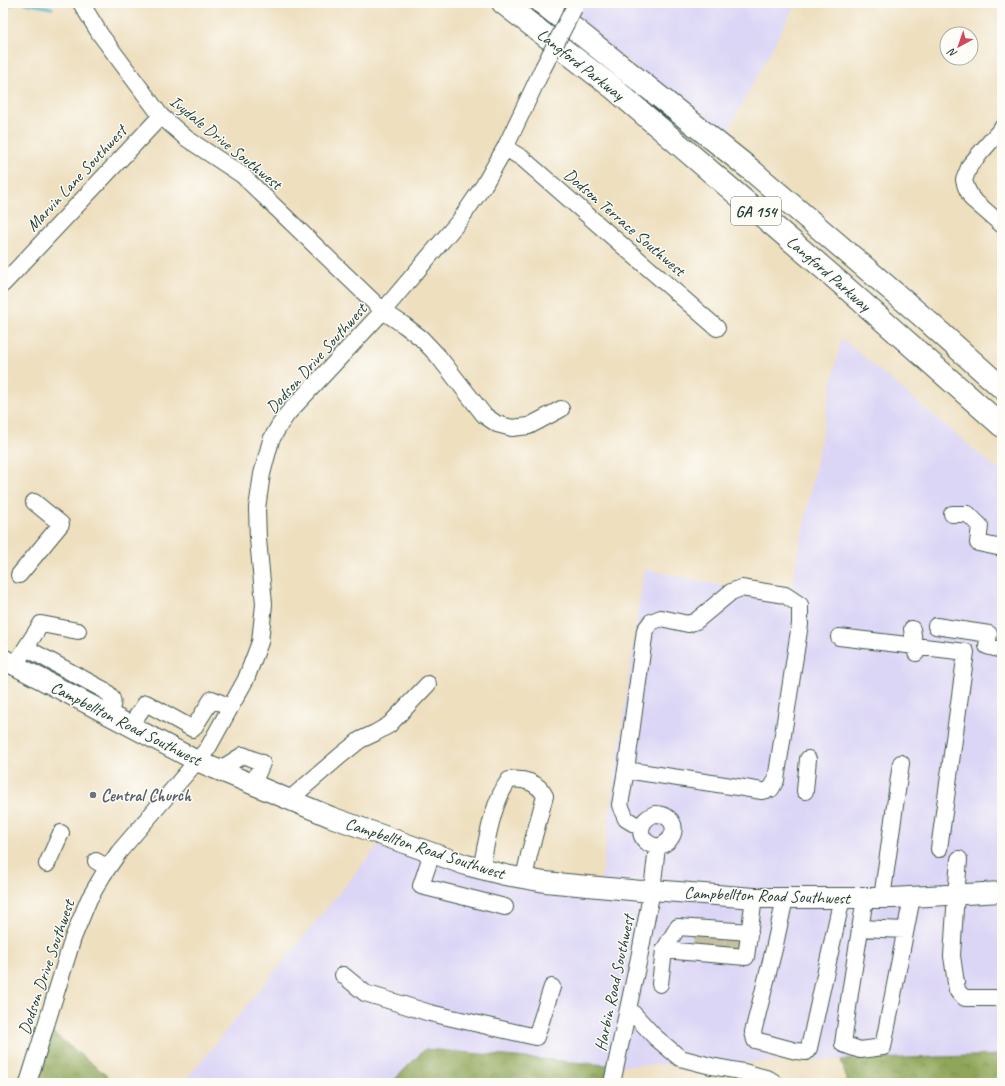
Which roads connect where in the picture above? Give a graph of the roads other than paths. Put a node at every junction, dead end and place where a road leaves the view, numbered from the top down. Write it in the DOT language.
graph roads {
  1 [pos="81,3"];
  2 [pos="503,3"];
  3 [pos="542,3"];
  4 [pos="575,5"];
  5 [pos="161,116"];
  6 [pos="1002,128"];
  7 [pos="505,148"];
  8 [pos="1002,225"];
  9 [pos="3,284"];
  10 [pos="383,311"];
  11 [pos="718,328"];
  12 [pos="1002,388"];
  13 [pos="561,409"];
  14 [pos="1002,426"];
  15 [pos="34,502"];
  16 [pos="952,514"];
  17 [pos="1002,548"];
  18 [pos="19,575"];
  19 [pos="936,626"];
  20 [pos="912,629"];
  21 [pos="78,631"];
  22 [pos="839,637"];
  23 [pos="26,648"];
  24 [pos="915,649"];
  25 [pos="1002,650"];
  26 [pos="9,662"];
  27 [pos="428,684"];
  28 [pos="230,707"];
  29 [pos="109,715"];
  30 [pos="130,726"];
  31 [pos="808,758"];
  32 [pos="198,761"];
  33 [pos="900,763"];
  34 [pos="626,770"];
  35 [pos="805,791"];
  36 [pos="290,799"];
  37 [pos="641,828"];
  38 [pos="61,833"];
  39 [pos="657,847"];
  40 [pos="939,849"];
  41 [pos="432,852"];
  42 [pos="959,859"];
  43 [pos="47,864"];
  44 [pos="481,869"];
  45 [pos="524,878"];
  46 [pos="652,890"];
  47 [pos="1002,892"];
  48 [pos="956,894"];
  49 [pos="912,897"];
  50 [pos="754,898"];
  51 [pos="785,898"];
  52 [pos="842,898"];
  53 [pos="873,898"];
  54 [pos="505,907"];
  55 [pos="860,928"];
  56 [pos="905,930"];
  57 [pos="750,932"];
  58 [pos="709,941"];
  59 [pos="732,943"];
  60 [pos="663,956"];
  61 [pos="639,958"];
  62 [pos="343,975"];
  63 [pos="660,984"];
  64 [pos="552,987"];
  65 [pos="1000,998"];
  66 [pos="629,1009"];
  67 [pos="28,1083"];
  68 [pos="612,1083"];
  69 [pos="775,1083"];
  1 -- 5 [label="street, Ivydale Drive Southwest"];
  2 -- 14 [label="highway, Langford Parkway / GA 154"];
  3 -- 12 [label="highway, Langford Parkway / GA 154"];
  4 -- 7 [label="street, Dodson Drive Southwest, bridge"];
  5 -- 9 [label="street, Marvin Lane Southwest"];
  5 -- 10 [label="street, Ivydale Drive Southwest"];
  6 -- 8 [label="street"];
  7 -- 10 [label="street, Dodson Drive Southwest"];
  7 -- 11 [label="street, Dodson Terrace Southwest"];
  10 -- 13 [label="street, Ivydale Drive Southwest"];
  10 -- 28 [label="street, Dodson Drive Southwest"];
  15 -- 18 [label="street"];
  16 -- 17 [label="street"];
  19 -- 25 [label="street"];
  20 -- 24 [label="street"];
  21 -- 23 [label="street"];
  22 -- 24 [label="street"];
  23 -- 26 [label="street"];
  23 -- 29 [label="street"];
  24 -- 40 [label="street"];
  26 -- 29 [label="main road, Campbellton Road Southwest"];
  27 -- 36 [label="street"];
  28 -- 30 [label="street"];
  28 -- 32 [label="street, Dodson Drive Southwest"];
  29 -- 30 [label="main road, Campbellton Road Southwest"];
  30 -- 32 [label="main road, Campbellton Road Southwest"];
  31 -- 35 [label="street"];
  32 -- 36 [label="main road, Campbellton Road Southwest"];
  32 -- 67 [label="street, Dodson Drive Southwest"];
  33 -- 53 [label="street"];
  34 -- 34 [label="street"];
  34 -- 37 [label="street"];
  36 -- 41 [label="main road, Campbellton Road Southwest"];
  37 -- 39 [label="street"];
  37 -- 39 [label="street"];
  38 -- 43 [label="street"];
  39 -- 46 [label="street, Harbin Road Southwest"];
  41 -- 44 [label="main road, Campbellton Road Southwest"];
  41 -- 54 [label="street"];
  42 -- 48 [label="street"];
  44 -- 45 [label="main road, Campbellton Road Southwest"];
  44 -- 45 [label="street"];
  45 -- 46 [label="main road, Campbellton Road Southwest"];
  46 -- 50 [label="main road, Campbellton Road Southwest"];
  46 -- 61 [label="street, Harbin Road Southwest"];
  47 -- 48 [label="main road, Campbellton Road Southwest"];
  48 -- 49 [label="main road, Campbellton Road Southwest"];
  48 -- 65 [label="street"];
  49 -- 53 [label="main road, Campbellton Road Southwest"];
  49 -- 56 [label="street"];
  50 -- 51 [label="main road, Campbellton Road Southwest"];
  50 -- 57 [label="street"];
  51 -- 52 [label="main road, Campbellton Road Southwest"];
  51 -- 52 [label="street"];
  52 -- 53 [label="main road, Campbellton Road Southwest"];
  53 -- 55 [label="street"];
  55 -- 56 [label="street"];
  55 -- 56 [label="street"];
  57 -- 59 [label="street"];
  57 -- 59 [label="street"];
  58 -- 59 [label="street"];
  58 -- 59 [label="street"];
  58 -- 60 [label="street"];
  58 -- 60 [label="street"];
  60 -- 61 [label="street"];
  60 -- 63 [label="street"];
  61 -- 66 [label="street, Harbin Road Southwest"];
  62 -- 64 [label="street"];
  66 -- 68 [label="street, Harbin Road Southwest"];
  66 -- 69 [label="street"];
}
